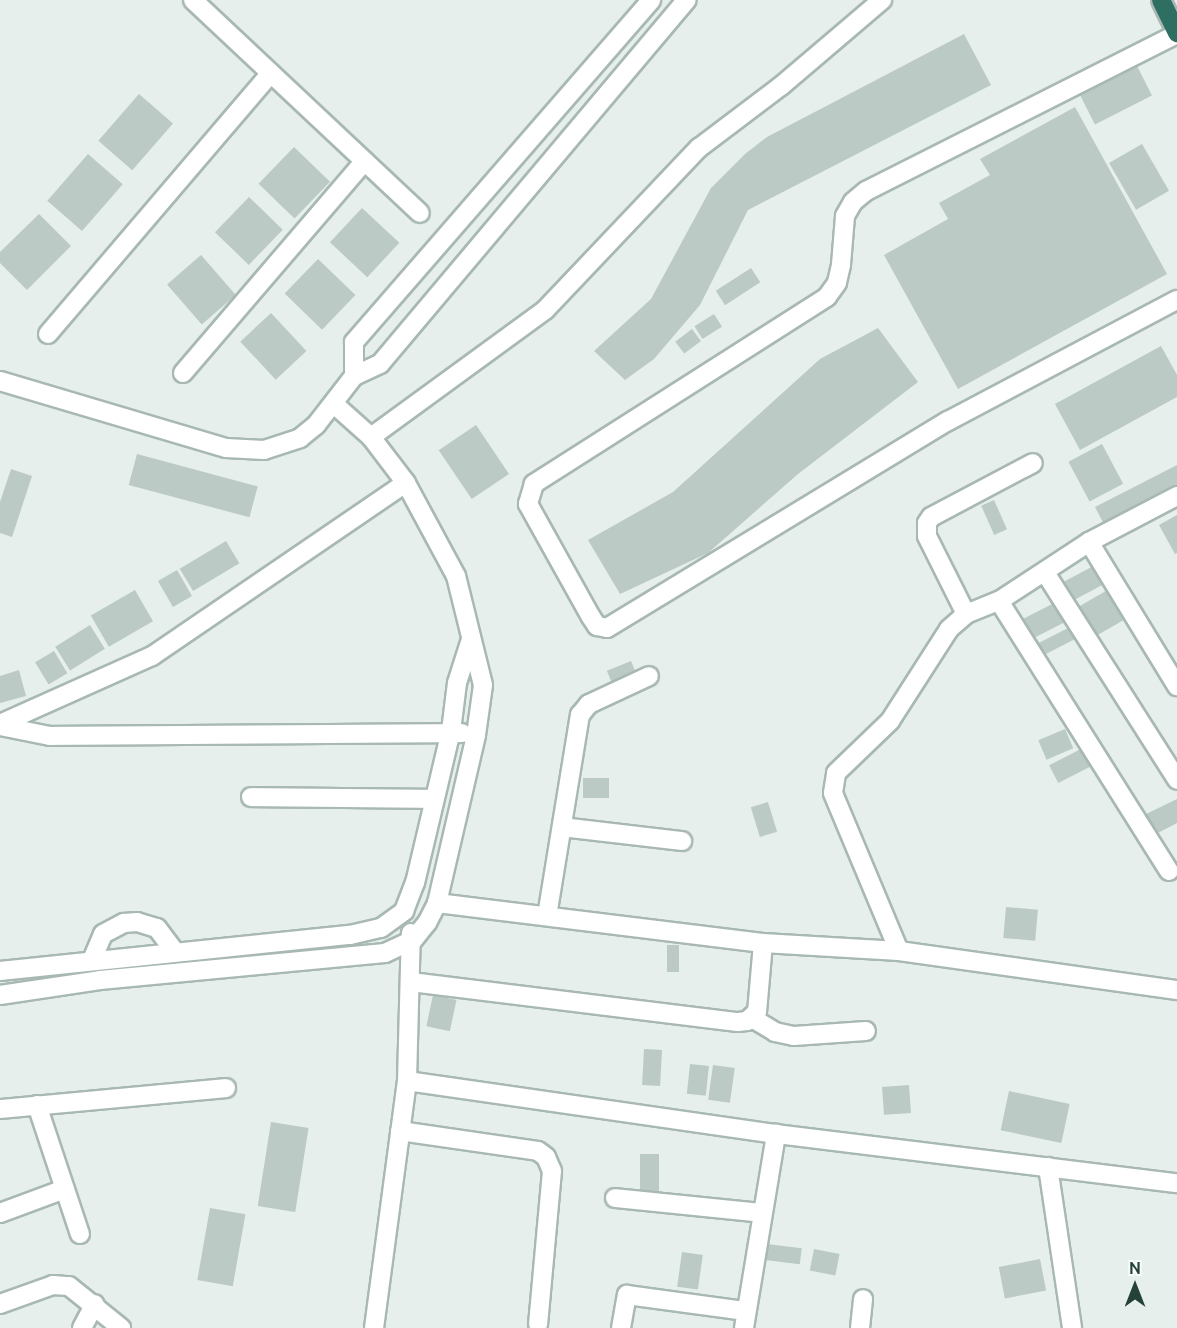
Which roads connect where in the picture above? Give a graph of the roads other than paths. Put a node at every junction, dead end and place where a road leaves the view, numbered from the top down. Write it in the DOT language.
graph roads {
  1 [pos="193,0"];
  2 [pos="651,0"];
  3 [pos="686,0"];
  4 [pos="882,0"];
  5 [pos="1161,0"];
  6 [pos="1177,34"];
  7 [pos="271,73"];
  8 [pos="365,161"];
  9 [pos="420,213"];
  10 [pos="1177,300"];
  11 [pos="48,334"];
  12 [pos="183,373"];
  13 [pos="354,376"];
  14 [pos="0,381"];
  15 [pos="334,404"];
  16 [pos="371,437"];
  17 [pos="1033,464"];
  18 [pos="406,483"];
  19 [pos="1177,496"];
  20 [pos="1089,542"];
  21 [pos="1046,573"];
  22 [pos="999,601"];
  23 [pos="966,614"];
  24 [pos="471,639"];
  25 [pos="649,676"];
  26 [pos="1177,686"];
  27 [pos="0,725"];
  28 [pos="450,731"];
  29 [pos="476,735"];
  30 [pos="1177,780"];
  31 [pos="251,797"];
  32 [pos="434,799"];
  33 [pos="562,827"];
  34 [pos="682,841"];
  35 [pos="1170,871"];
  36 [pos="437,903"];
  37 [pos="404,911"];
  38 [pos="548,916"];
  39 [pos="413,940"];
  40 [pos="763,943"];
  41 [pos="899,951"];
  42 [pos="175,952"];
  43 [pos="93,960"];
  44 [pos="0,970"];
  45 [pos="411,982"];
  46 [pos="1177,990"];
  47 [pos="0,995"];
  48 [pos="752,1018"];
  49 [pos="866,1031"];
  50 [pos="407,1081"];
  51 [pos="226,1088"];
  52 [pos="37,1105"];
  53 [pos="0,1109"];
  54 [pos="400,1131"];
  55 [pos="776,1134"];
  56 [pos="1048,1167"];
  57 [pos="1177,1183"];
  58 [pos="65,1189"];
  59 [pos="615,1198"];
  60 [pos="0,1213"];
  61 [pos="762,1213"];
  62 [pos="80,1234"];
  63 [pos="863,1299"];
  64 [pos="0,1304"];
  65 [pos="95,1304"];
  66 [pos="745,1320"];
  67 [pos="538,1324"];
  68 [pos="82,1328"];
  69 [pos="121,1328"];
  70 [pos="374,1328"];
  71 [pos="621,1328"];
  72 [pos="860,1328"];
  73 [pos="1072,1328"];
  1 -- 7 [label="street"];
  2 -- 13 [label="street"];
  3 -- 13 [label="street"];
  4 -- 16 [label="street"];
  5 -- 6 [label="highway"];
  6 -- 10 [label="street"];
  7 -- 8 [label="street"];
  7 -- 11 [label="street"];
  8 -- 9 [label="street"];
  8 -- 12 [label="street"];
  13 -- 15 [label="street"];
  14 -- 15 [label="street"];
  15 -- 16 [label="street"];
  16 -- 18 [label="street"];
  17 -- 23 [label="street"];
  18 -- 24 [label="street"];
  18 -- 27 [label="street"];
  19 -- 20 [label="street"];
  20 -- 21 [label="street"];
  20 -- 26 [label="street"];
  21 -- 22 [label="street"];
  21 -- 30 [label="street"];
  22 -- 23 [label="street"];
  22 -- 35 [label="street"];
  23 -- 41 [label="street"];
  24 -- 28 [label="street"];
  24 -- 29 [label="street"];
  25 -- 33 [label="street"];
  27 -- 28 [label="street"];
  28 -- 29 [label="street"];
  28 -- 32 [label="street"];
  29 -- 36 [label="street"];
  31 -- 32 [label="street"];
  32 -- 37 [label="street"];
  33 -- 34 [label="street"];
  33 -- 38 [label="street"];
  36 -- 38 [label="street"];
  36 -- 39 [label="street"];
  37 -- 39 [label="street"];
  37 -- 42 [label="street"];
  38 -- 40 [label="street"];
  39 -- 45 [label="street"];
  39 -- 47 [label="street"];
  40 -- 41 [label="street"];
  40 -- 48 [label="street"];
  41 -- 46 [label="street"];
  42 -- 43 [label="street"];
  42 -- 43 [label="street"];
  43 -- 44 [label="street"];
  45 -- 48 [label="street"];
  45 -- 50 [label="street"];
  48 -- 49 [label="street"];
  50 -- 54 [label="street"];
  50 -- 55 [label="street"];
  51 -- 52 [label="street"];
  52 -- 53 [label="street"];
  52 -- 58 [label="street"];
  54 -- 67 [label="street"];
  54 -- 70 [label="street"];
  55 -- 56 [label="street"];
  55 -- 61 [label="street"];
  56 -- 57 [label="street"];
  56 -- 73 [label="street"];
  58 -- 60 [label="street"];
  58 -- 62 [label="street"];
  59 -- 61 [label="street"];
  61 -- 66 [label="street"];
  63 -- 72 [label="street"];
  64 -- 65 [label="street"];
  65 -- 68 [label="street"];
  65 -- 69 [label="street"];
  66 -- 71 [label="street"];
}
